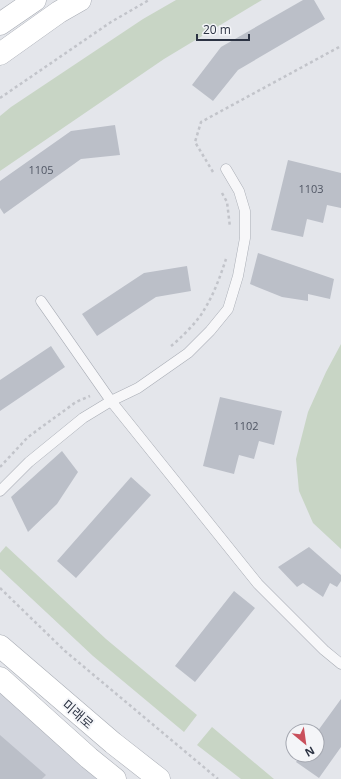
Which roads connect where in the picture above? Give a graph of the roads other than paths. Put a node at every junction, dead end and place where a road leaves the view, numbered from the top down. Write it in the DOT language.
graph roads {
  1 [pos="35,0"];
  2 [pos="80,0"];
  3 [pos="0,24"];
  4 [pos="0,54"];
  5 [pos="226,169"];
  6 [pos="41,301"];
  7 [pos="111,401"];
  8 [pos="0,491"];
  9 [pos="0,646"];
  10 [pos="341,664"];
  11 [pos="0,678"];
  12 [pos="89,758"];
  13 [pos="97,779"];
  14 [pos="115,779"];
  15 [pos="159,779"];
  1 -- 3 [label="street"];
  2 -- 4 [label="street"];
  5 -- 7 [label="lane"];
  6 -- 7 [label="lane"];
  7 -- 8 [label="lane"];
  7 -- 10 [label="lane"];
  9 -- 15 [label="street, 미래로"];
  11 -- 12 [label="street, 미래로"];
  12 -- 13 [label="lane"];
  12 -- 14 [label="street, 미래로"];
}
